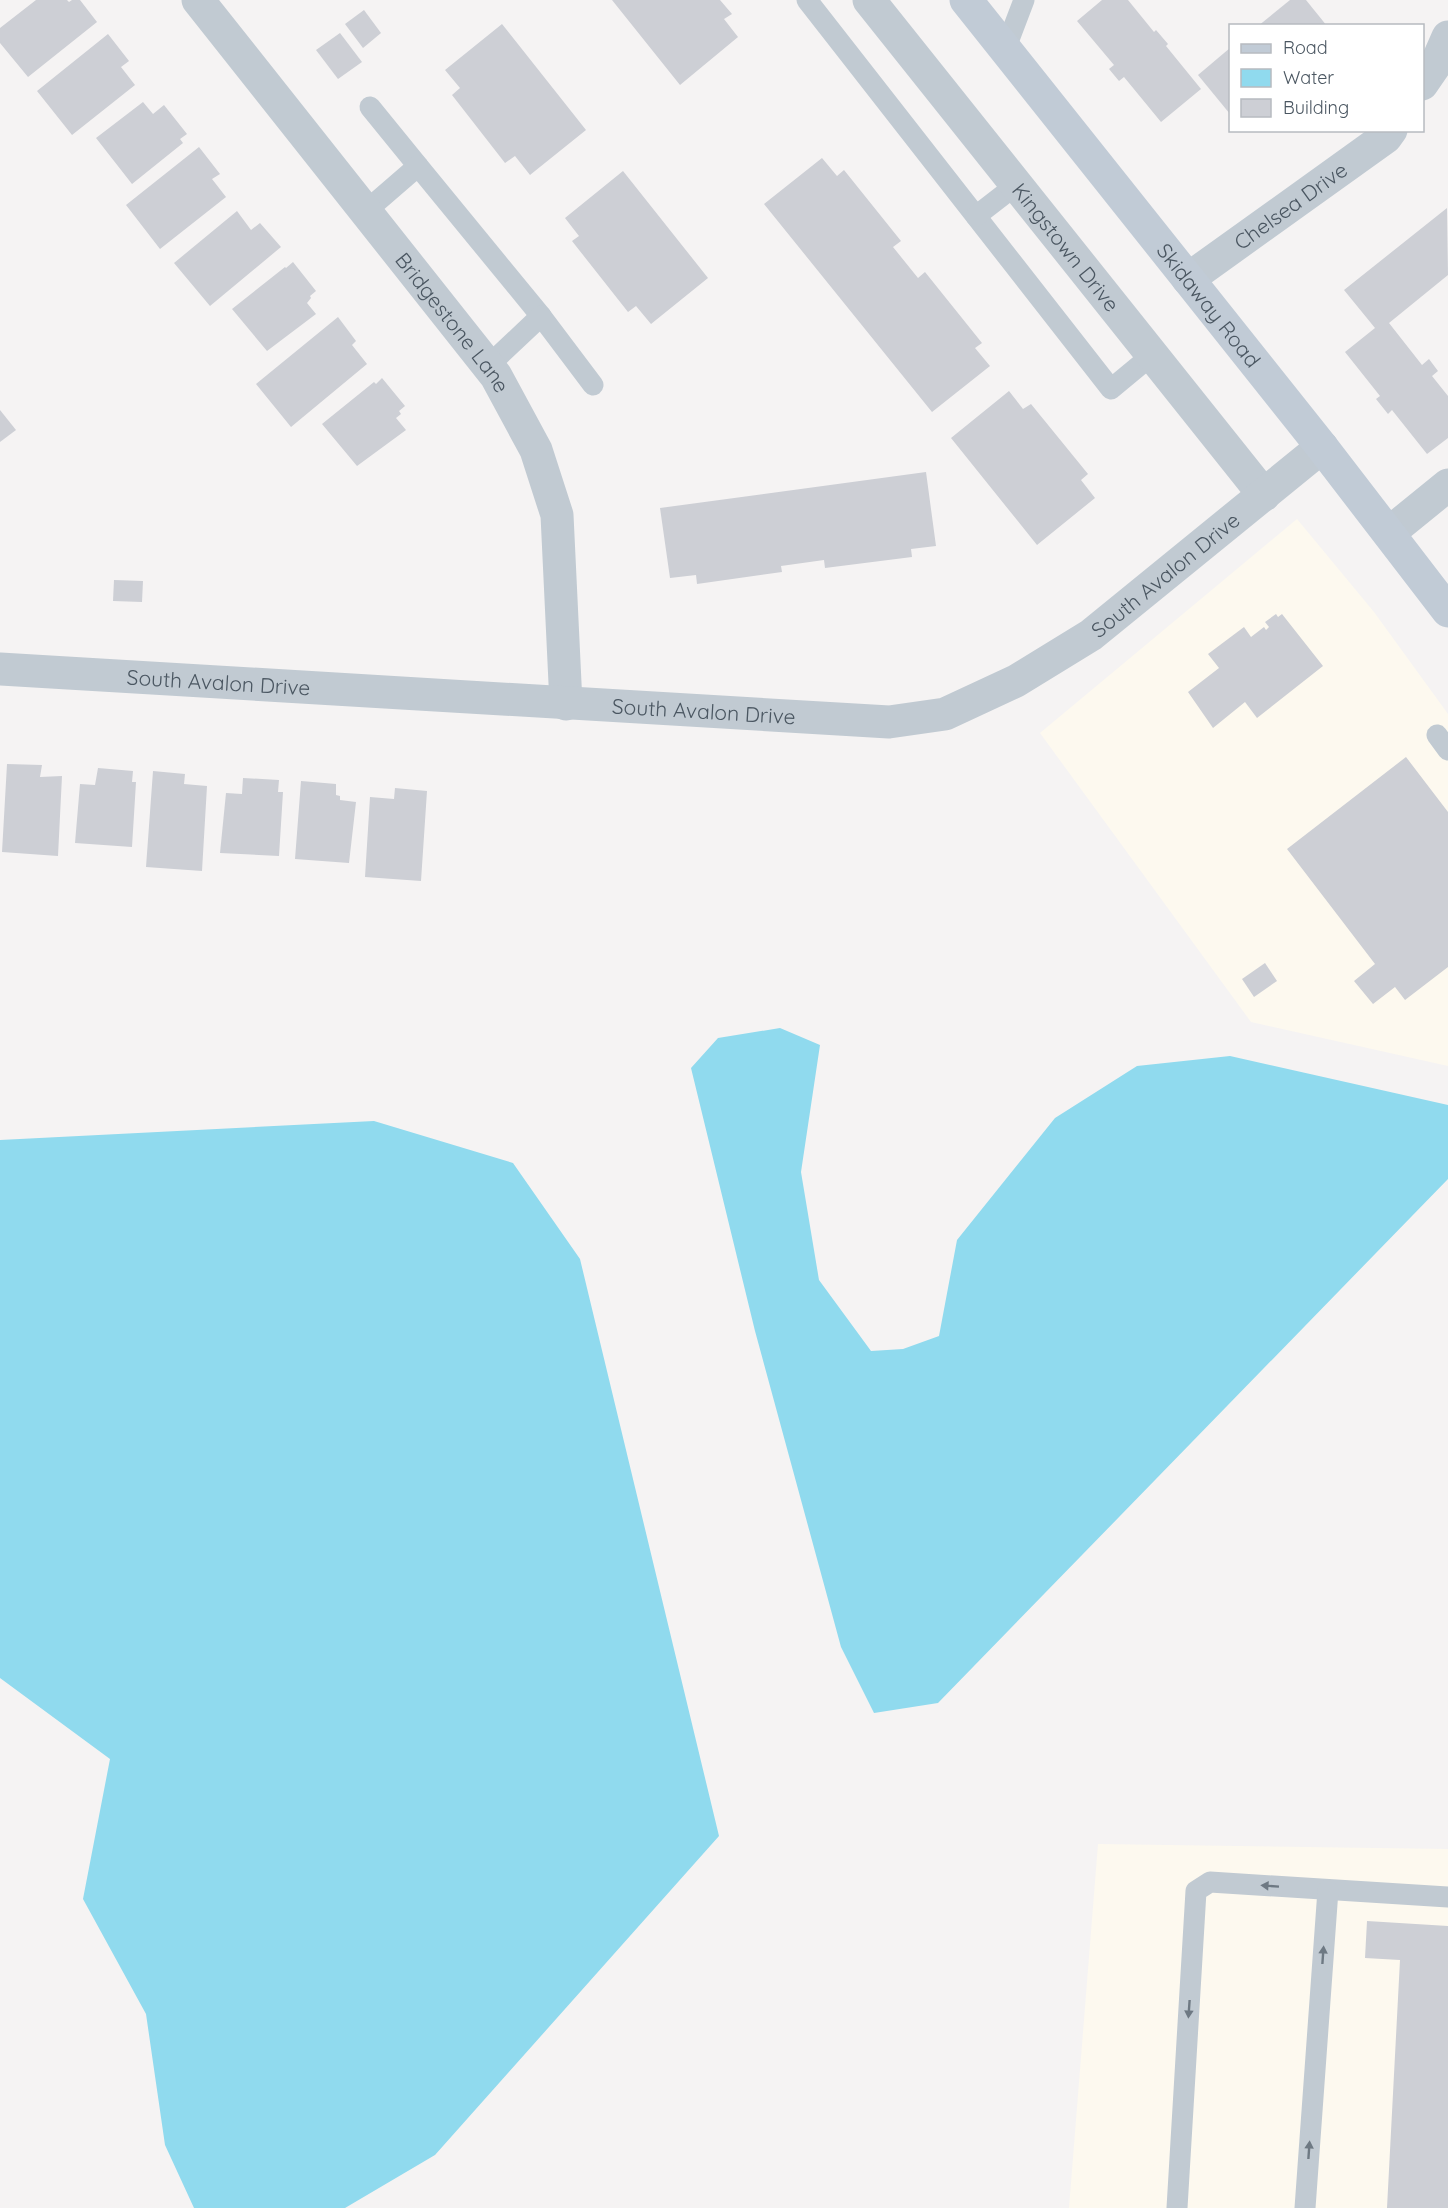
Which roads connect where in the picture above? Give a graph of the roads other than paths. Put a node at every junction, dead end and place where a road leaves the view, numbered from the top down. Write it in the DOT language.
graph roads {
  1 [pos="198,0"];
  2 [pos="807,0"];
  3 [pos="869,0"];
  4 [pos="966,0"];
  5 [pos="1024,0"];
  6 [pos="1448,37"];
  7 [pos="1005,50"];
  8 [pos="1424,81"];
  9 [pos="370,107"];
  10 [pos="1390,132"];
  11 [pos="418,166"];
  12 [pos="1016,185"];
  13 [pos="366,211"];
  14 [pos="976,216"];
  15 [pos="1188,279"];
  16 [pos="541,316"];
  17 [pos="1152,355"];
  18 [pos="488,366"];
  19 [pos="593,385"];
  20 [pos="1322,447"];
  21 [pos="1448,484"];
  22 [pos="1264,495"];
  23 [pos="1389,533"];
  24 [pos="1448,611"];
  25 [pos="0,669"];
  26 [pos="566,704"];
  27 [pos="1328,1890"];
  28 [pos="1448,1898"];
  29 [pos="1177,2208"];
  30 [pos="1305,2208"];
  1 -- 13 [label="street, Bridgestone Lane"];
  2 -- 14 [label="lane"];
  3 -- 12 [label="street, Kingstown Drive"];
  4 -- 7 [label="main road, Skidaway Road"];
  5 -- 7 [label="lane"];
  6 -- 8 [label="street"];
  7 -- 15 [label="main road, Skidaway Road"];
  9 -- 11 [label="lane"];
  10 -- 15 [label="street, Chelsea Drive"];
  11 -- 13 [label="lane"];
  11 -- 16 [label="lane"];
  12 -- 14 [label="lane"];
  12 -- 17 [label="street, Kingstown Drive"];
  13 -- 18 [label="street, Bridgestone Lane"];
  14 -- 17 [label="lane"];
  15 -- 20 [label="main road, Skidaway Road"];
  16 -- 18 [label="lane"];
  16 -- 19 [label="lane"];
  17 -- 22 [label="street, Kingstown Drive"];
  18 -- 26 [label="street, Bridgestone Lane"];
  20 -- 22 [label="street, South Avalon Drive"];
  20 -- 23 [label="main road, Skidaway Road"];
  21 -- 23 [label="street"];
  22 -- 26 [label="street, South Avalon Drive"];
  23 -- 24 [label="main road, Skidaway Road"];
  25 -- 26 [label="street, South Avalon Drive"];
  27 -- 28 [label="lane"];
  27 -- 29 [label="lane, one-way"];
  30 -- 27 [label="lane, one-way"];
}
